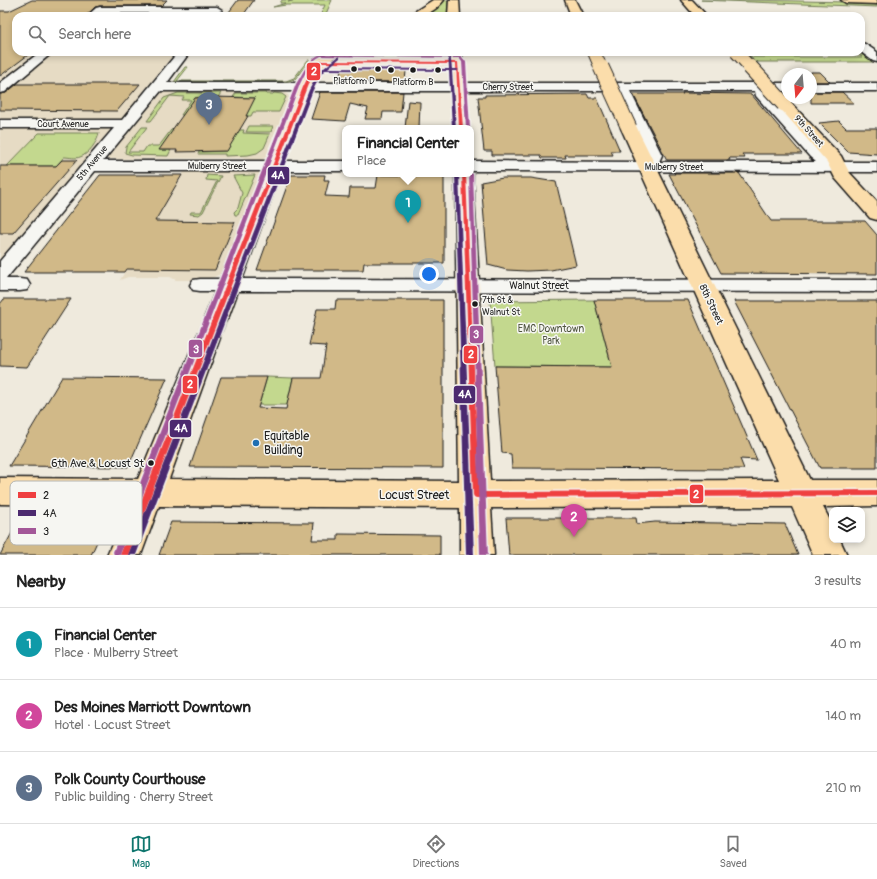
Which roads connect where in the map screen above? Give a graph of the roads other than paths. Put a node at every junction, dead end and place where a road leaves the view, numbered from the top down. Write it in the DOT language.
graph roads {
  1 [pos="226,0"];
  2 [pos="439,0"];
  3 [pos="454,0"];
  4 [pos="570,0"];
  5 [pos="685,0"];
  6 [pos="846,0"];
  7 [pos="877,1"];
  8 [pos="216,12"];
  9 [pos="422,12"];
  10 [pos="454,12"];
  11 [pos="575,12"];
  12 [pos="696,12"];
  13 [pos="865,49"];
  14 [pos="41,56"];
  15 [pos="181,56"];
  16 [pos="330,56"];
  17 [pos="456,56"];
  18 [pos="596,56"];
  19 [pos="739,56"];
  20 [pos="739,56"];
  21 [pos="877,58"];
  22 [pos="157,87"];
  23 [pos="305,87"];
  24 [pos="460,87"];
  25 [pos="612,87"];
  26 [pos="767,87"];
  27 [pos="781,87"];
  28 [pos="817,87"];
  29 [pos="877,87"];
  30 [pos="0,89"];
  31 [pos="0,124"];
  32 [pos="126,124"];
  33 [pos="461,125"];
  34 [pos="90,166"];
  35 [pos="274,166"];
  36 [pos="342,166"];
  37 [pos="474,166"];
  38 [pos="648,167"];
  39 [pos="838,167"];
  40 [pos="877,167"];
  41 [pos="464,177"];
  42 [pos="877,214"];
  43 [pos="0,274"];
  44 [pos="0,285"];
  45 [pos="20,285"];
  46 [pos="200,285"];
  47 [pos="228,285"];
  48 [pos="468,286"];
  49 [pos="703,286"];
  50 [pos="877,286"];
  51 [pos="0,491"];
  52 [pos="10,491"];
  53 [pos="142,493"];
  54 [pos="149,493"];
  55 [pos="801,493"];
  56 [pos="877,493"];
  57 [pos="476,495"];
  58 [pos="142,510"];
  59 [pos="128,545"];
  60 [pos="124,555"];
  61 [pos="477,555"];
  62 [pos="830,555"];
  1 -- 8 [label="street"];
  2 -- 9 [label="main road"];
  3 -- 10 [label="main road"];
  4 -- 11 [label="main road"];
  5 -- 12 [label="main road"];
  6 -- 7 [label="main road"];
  13 -- 21 [label="street"];
  14 -- 30 [label="street"];
  15 -- 22 [label="street, 5th Avenue"];
  16 -- 23 [label="main road"];
  17 -- 24 [label="main road"];
  18 -- 38 [label="main road, 8th Street, bridge"];
  19 -- 26 [label="street"];
  20 -- 39 [label="main road, 9th Street, bridge"];
  22 -- 23 [label="street, Cherry Street"];
  22 -- 32 [label="street, 5th Avenue"];
  23 -- 24 [label="street, Cherry Street"];
  23 -- 35 [label="main road"];
  24 -- 25 [label="street, Cherry Street"];
  24 -- 33 [label="main road"];
  25 -- 26 [label="street, Cherry Street"];
  25 -- 38 [label="street"];
  26 -- 27 [label="street, Cherry Street"];
  26 -- 39 [label="street"];
  28 -- 29 [label="street"];
  31 -- 32 [label="street, Court Avenue"];
  32 -- 34 [label="street, 5th Avenue"];
  34 -- 35 [label="street, Mulberry Street"];
  34 -- 43 [label="street, 5th Avenue"];
  35 -- 36 [label="street, Mulberry Street"];
  35 -- 47 [label="main road"];
  37 -- 38 [label="street, Mulberry Street"];
  38 -- 39 [label="street, Mulberry Street"];
  38 -- 49 [label="main road, 8th Street"];
  39 -- 40 [label="street, Mulberry Street"];
  39 -- 42 [label="main road, 9th Street"];
  41 -- 48 [label="main road"];
  44 -- 45 [label="street"];
  46 -- 47 [label="street, Walnut Street"];
  47 -- 48 [label="street, Walnut Street"];
  47 -- 54 [label="main road"];
  48 -- 49 [label="street, Walnut Street"];
  48 -- 57 [label="main road"];
  49 -- 50 [label="street, Walnut Street"];
  49 -- 55 [label="main road, 8th Street"];
  51 -- 52 [label="main road, Locust Street"];
  53 -- 54 [label="main road, Locust Street"];
  54 -- 57 [label="main road, Locust Street"];
  54 -- 58 [label="main road"];
  55 -- 56 [label="main road, Locust Street"];
  55 -- 57 [label="main road, Locust Street"];
  55 -- 62 [label="main road, 8th Street"];
  57 -- 61 [label="main road"];
  59 -- 60 [label="main road"];
}
